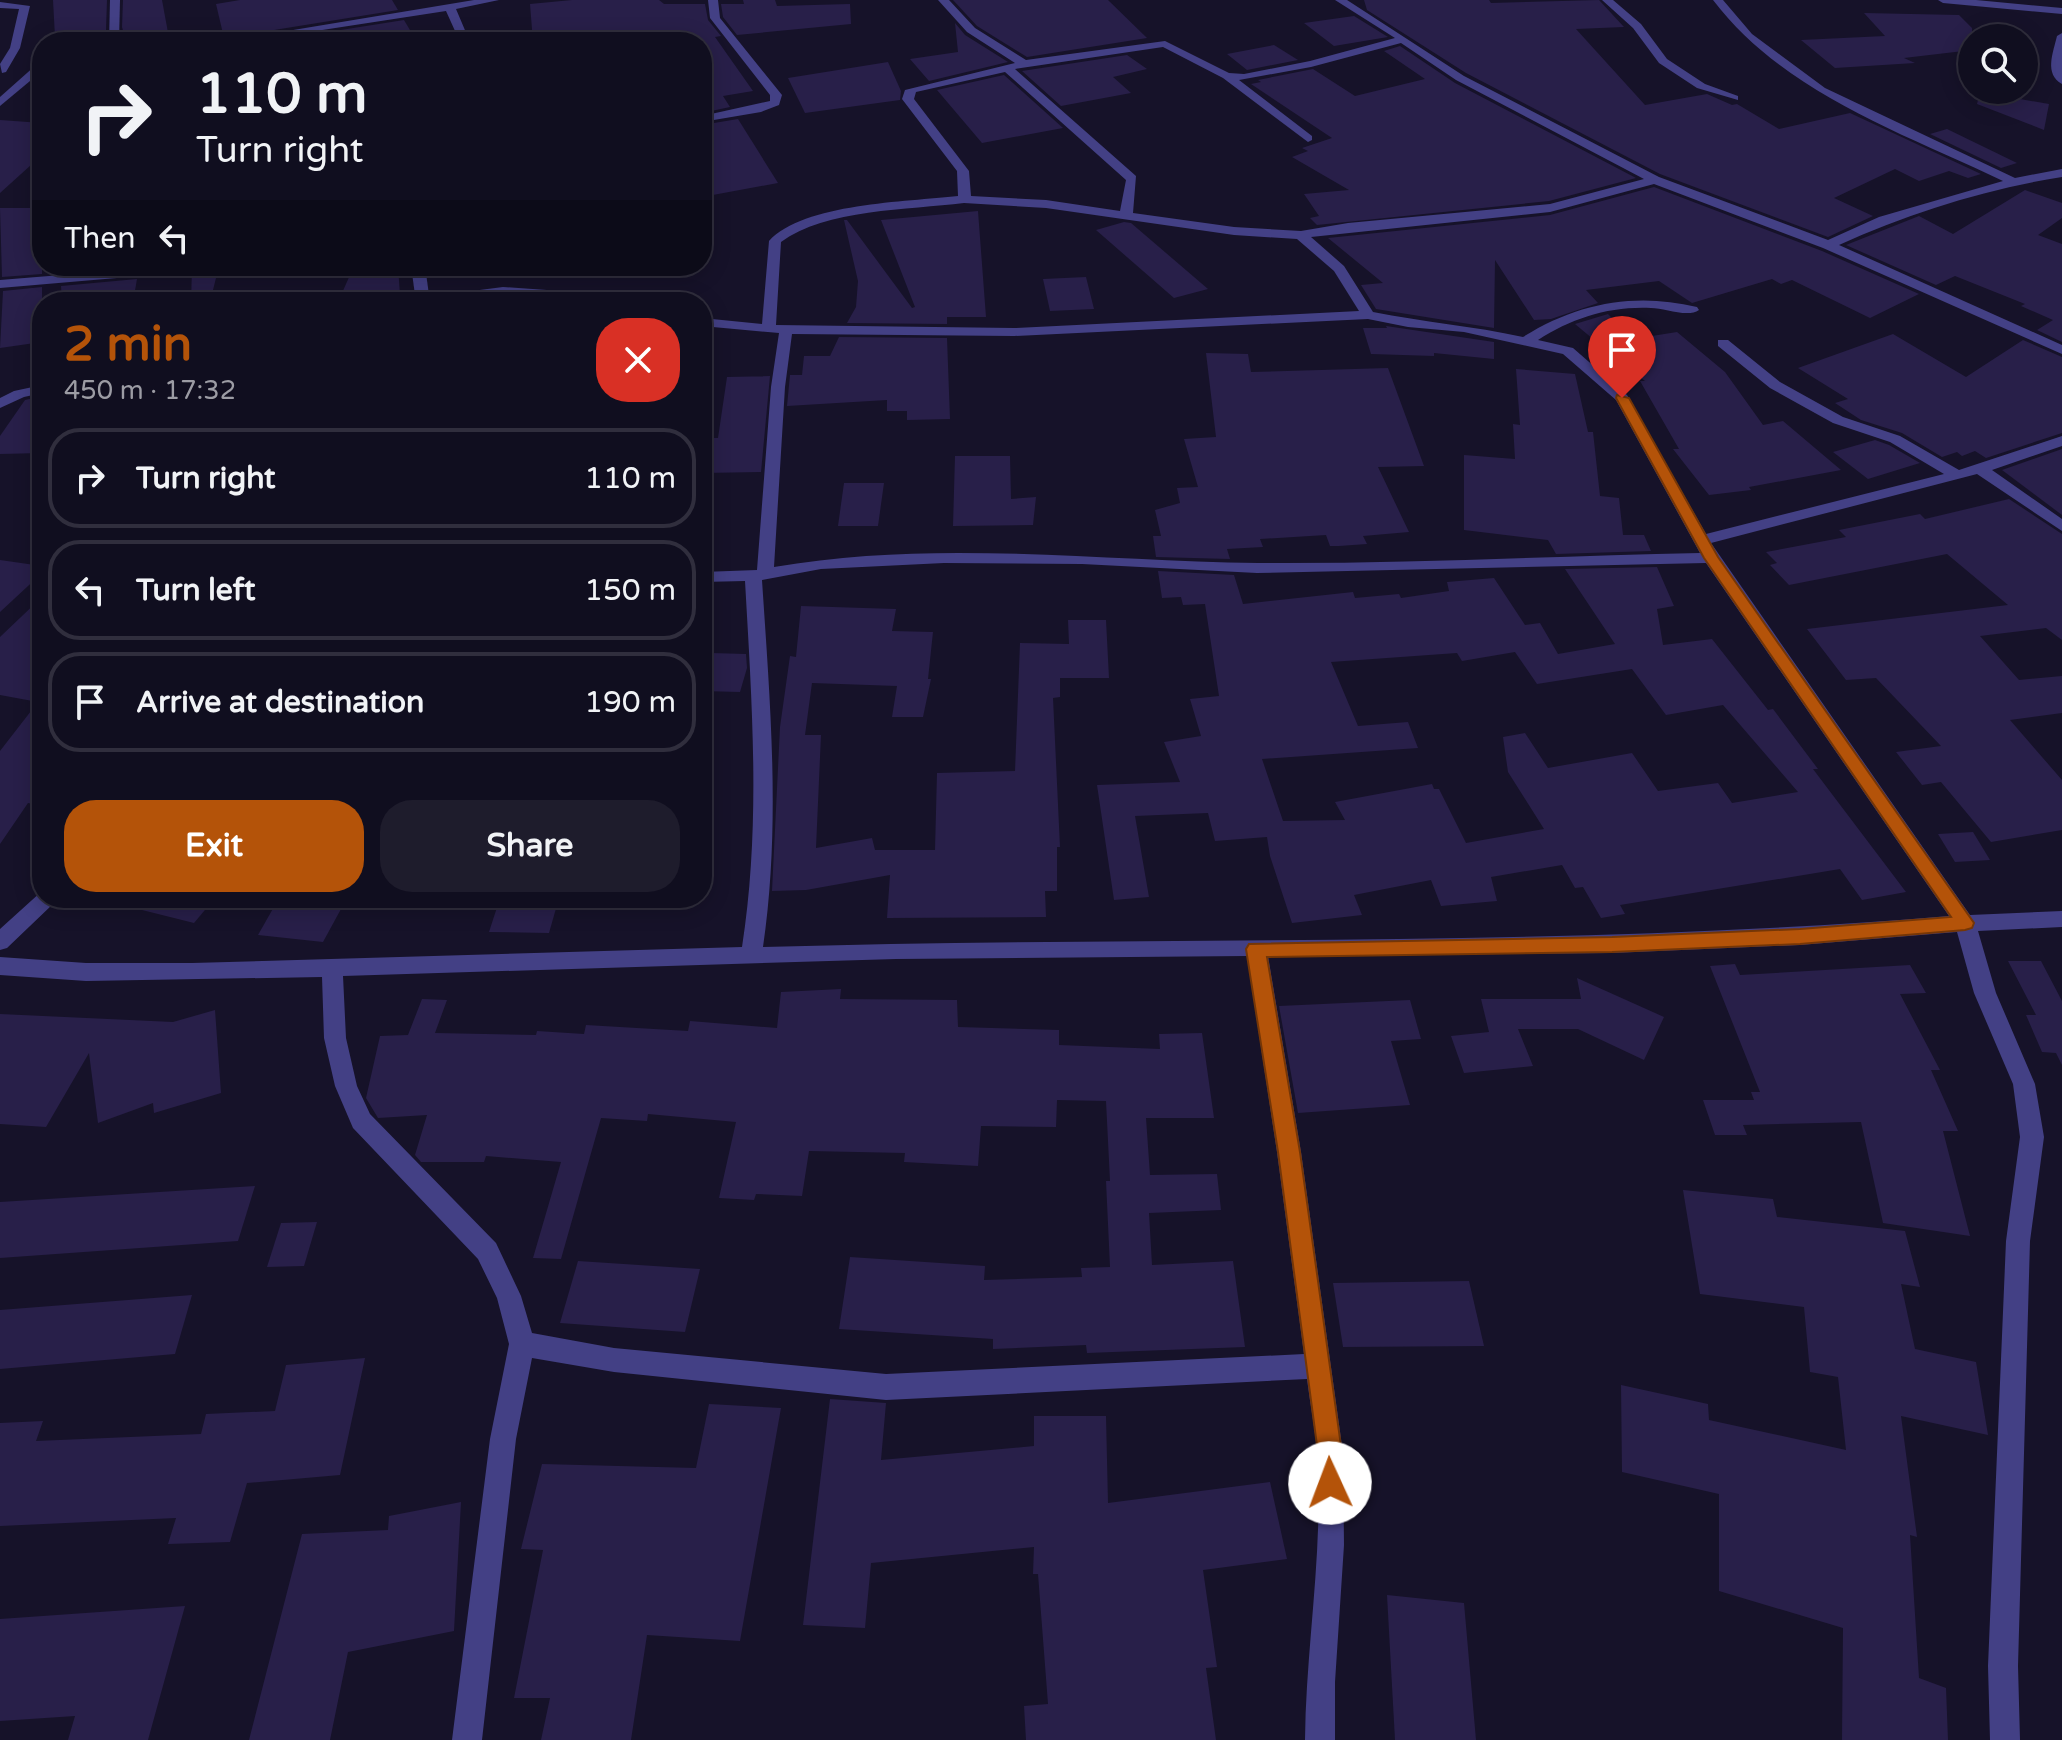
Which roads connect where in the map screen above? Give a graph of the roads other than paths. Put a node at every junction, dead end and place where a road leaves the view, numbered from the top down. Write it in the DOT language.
graph roads {
  1 [pos="115,0"];
  2 [pos="713,0"];
  3 [pos="943,0"];
  4 [pos="1340,0"];
  5 [pos="1607,0"];
  6 [pos="1718,0"];
  7 [pos="1943,0"];
  8 [pos="487,1"];
  9 [pos="0,5"];
  10 [pos="450,8"];
  11 [pos="2062,11"];
  12 [pos="114,32"];
  13 [pos="315,32"];
  14 [pos="461,32"];
  15 [pos="2062,36"];
  16 [pos="1401,40"];
  17 [pos="1024,64"];
  18 [pos="32,68"];
  19 [pos="1008,69"];
  20 [pos="1,71"];
  21 [pos="32,75"];
  22 [pos="1227,76"];
  23 [pos="2062,81"];
  24 [pos="1734,98"];
  25 [pos="0,103"];
  26 [pos="712,117"];
  27 [pos="1308,138"];
  28 [pos="2062,173"];
  29 [pos="1655,180"];
  30 [pos="2014,182"];
  31 [pos="964,199"];
  32 [pos="1126,215"];
  33 [pos="1301,235"];
  34 [pos="1828,245"];
  35 [pos="98,276"];
  36 [pos="0,284"];
  37 [pos="1692,310"];
  38 [pos="1368,315"];
  39 [pos="712,323"];
  40 [pos="769,327"];
  41 [pos="786,330"];
  42 [pos="1528,340"];
  43 [pos="1723,343"];
  44 [pos="2062,350"];
  45 [pos="32,391"];
  46 [pos="0,404"];
  47 [pos="2062,441"];
  48 [pos="1980,469"];
  49 [pos="1957,475"];
  50 [pos="2062,526"];
  51 [pos="1700,541"];
  52 [pos="1711,558"];
  53 [pos="759,575"];
  54 [pos="712,577"];
  55 [pos="36,908"];
  56 [pos="2062,919"];
  57 [pos="1965,923"];
  58 [pos="0,942"];
  59 [pos="1256,949"];
  60 [pos="751,956"];
  61 [pos="0,966"];
  62 [pos="332,969"];
  63 [pos="522,1344"];
  64 [pos="1317,1366"];
  65 [pos="467,1740"];
  66 [pos="1320,1740"];
  67 [pos="2005,1740"];
  1 -- 12 [label="street"];
  2 -- 26 [label="street"];
  3 -- 17 [label="street"];
  4 -- 16 [label="street"];
  5 -- 24 [label="street"];
  6 -- 30 [label="street"];
  7 -- 11 [label="street"];
  8 -- 10 [label="street"];
  9 -- 20 [label="street"];
  10 -- 13 [label="street"];
  10 -- 14 [label="street"];
  15 -- 23 [label="street"];
  16 -- 22 [label="street"];
  16 -- 29 [label="street"];
  17 -- 19 [label="street"];
  17 -- 22 [label="street"];
  18 -- 20 [label="street"];
  19 -- 31 [label="street"];
  19 -- 32 [label="street"];
  21 -- 25 [label="street"];
  22 -- 27 [label="street"];
  28 -- 30 [label="street"];
  29 -- 33 [label="street"];
  29 -- 34 [label="street"];
  30 -- 34 [label="street"];
  31 -- 32 [label="street"];
  31 -- 40 [label="street"];
  32 -- 33 [label="street"];
  33 -- 38 [label="street"];
  34 -- 44 [label="street"];
  35 -- 36 [label="street"];
  37 -- 42 [label="street"];
  38 -- 41 [label="street"];
  38 -- 42 [label="street"];
  39 -- 40 [label="street"];
  40 -- 41 [label="street"];
  41 -- 53 [label="street"];
  42 -- 51 [label="street"];
  43 -- 49 [label="street"];
  45 -- 46 [label="street"];
  47 -- 48 [label="street"];
  48 -- 49 [label="street"];
  48 -- 50 [label="street"];
  49 -- 51 [label="street"];
  51 -- 52 [label="street"];
  52 -- 53 [label="street"];
  52 -- 57 [label="street"];
  53 -- 54 [label="street"];
  53 -- 60 [label="street"];
  55 -- 58 [label="street"];
  56 -- 57 [label="street"];
  57 -- 59 [label="street"];
  57 -- 67 [label="street"];
  59 -- 60 [label="street"];
  59 -- 64 [label="street"];
  60 -- 62 [label="street"];
  61 -- 62 [label="street"];
  62 -- 63 [label="street"];
  63 -- 64 [label="street"];
  63 -- 65 [label="street"];
  64 -- 66 [label="street"];
}
